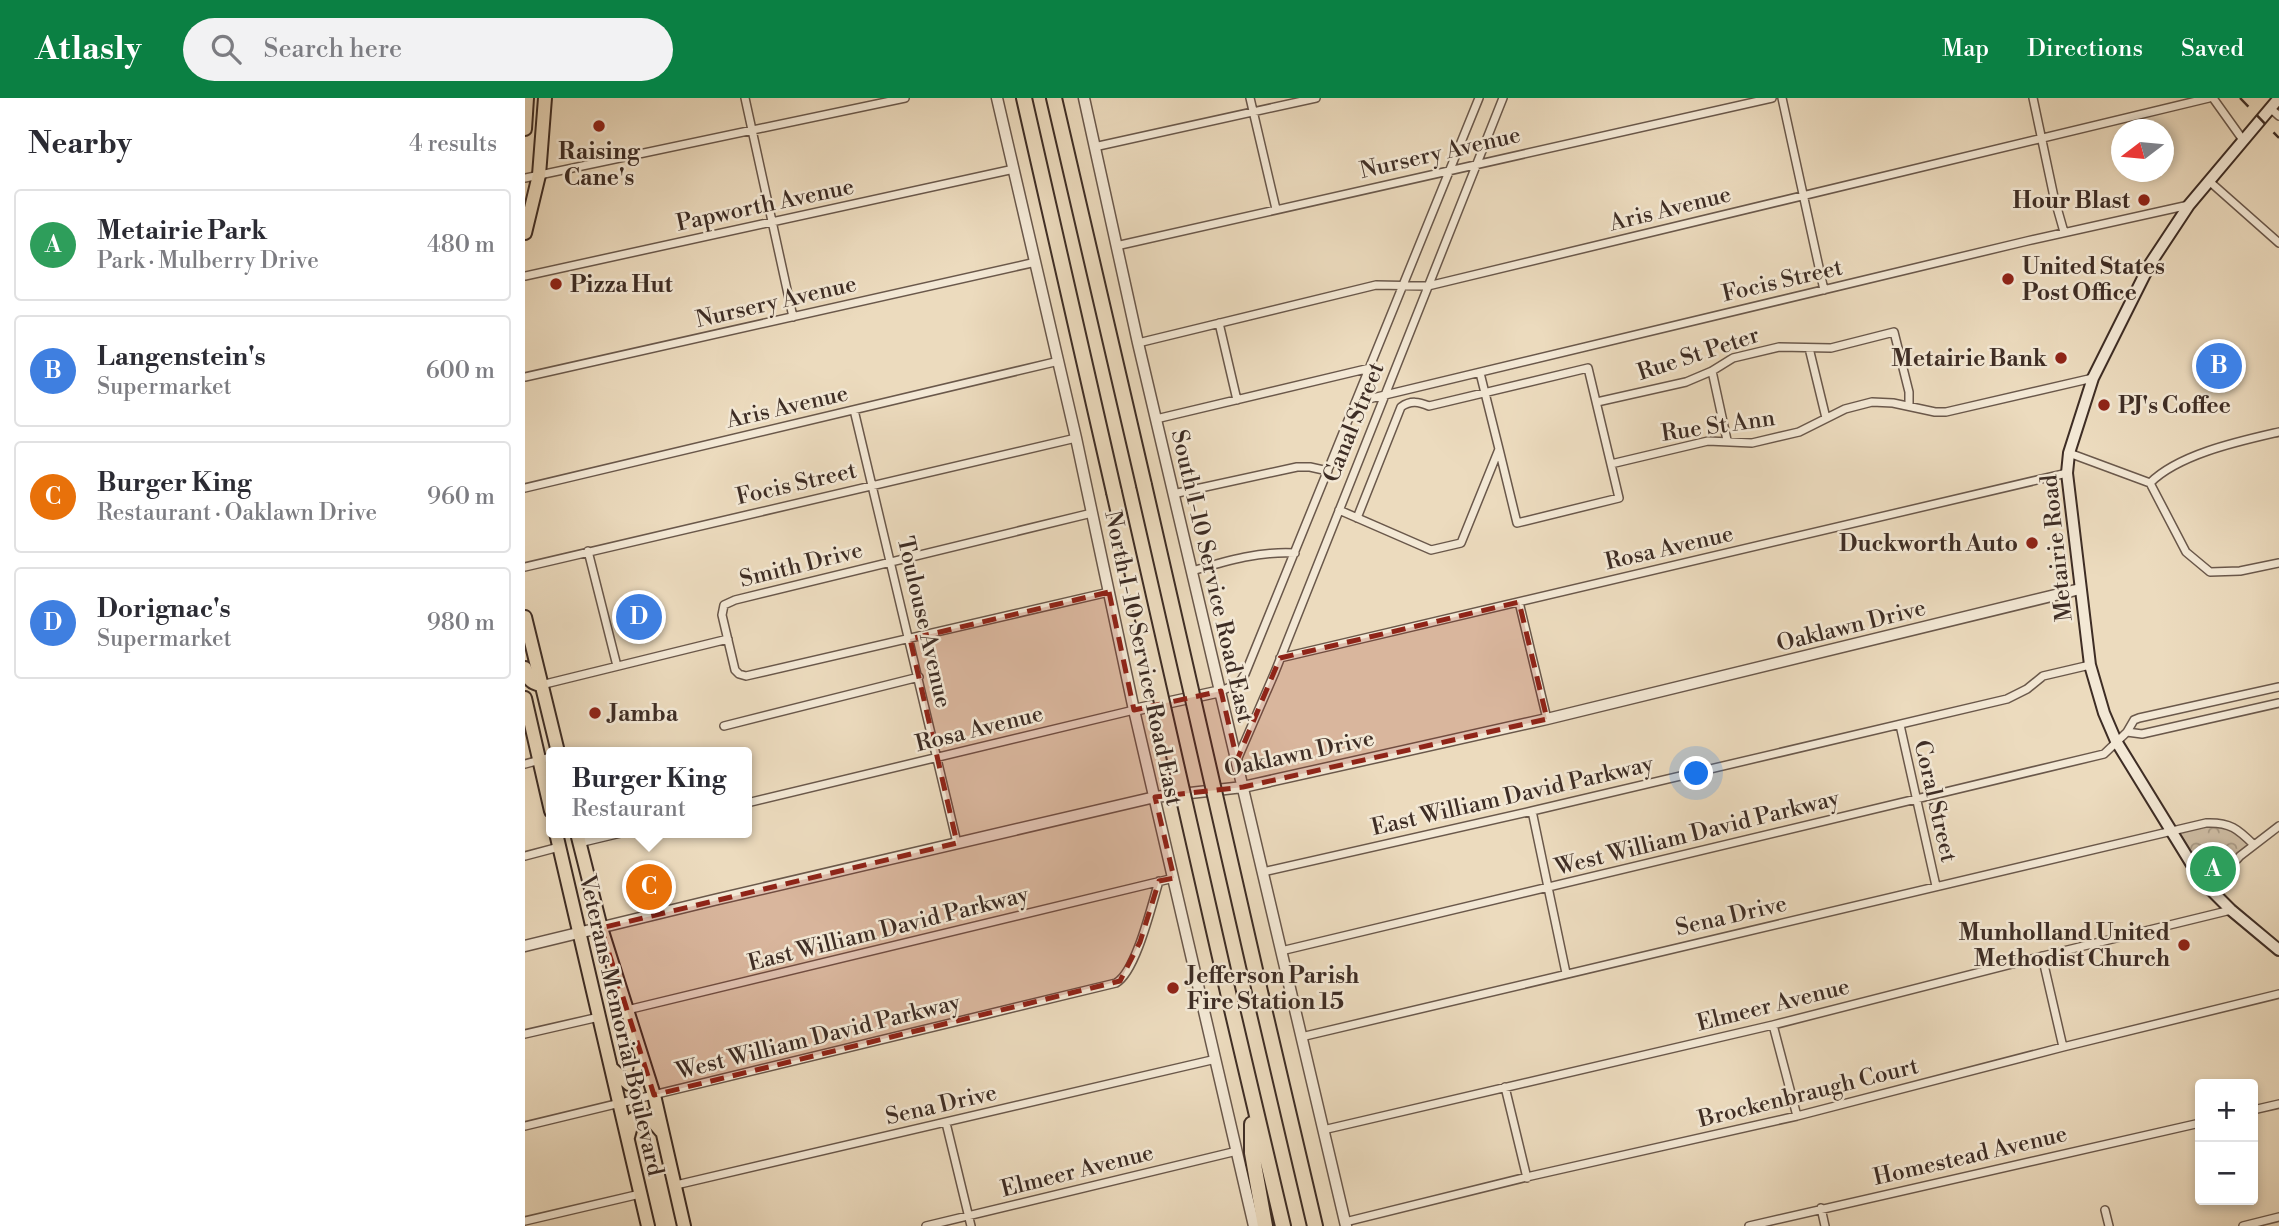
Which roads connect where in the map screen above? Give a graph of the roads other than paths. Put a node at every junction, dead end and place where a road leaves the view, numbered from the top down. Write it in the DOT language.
graph roads {
  1 [pos="527,98"];
  2 [pos="745,98"];
  3 [pos="905,98"];
  4 [pos="997,98"];
  5 [pos="1024,98"];
  6 [pos="1054,98"];
  7 [pos="1084,98"];
  8 [pos="1250,98"];
  9 [pos="1316,98"];
  10 [pos="1479,98"];
  11 [pos="1503,98"];
  12 [pos="1772,98"];
  13 [pos="1782,98"];
  14 [pos="2033,98"];
  15 [pos="2211,98"];
  16 [pos="2279,98"];
  17 [pos="545,101"];
  18 [pos="870,102"];
  19 [pos="2270,108"];
  20 [pos="1254,112"];
  21 [pos="2279,116"];
  22 [pos="525,129"];
  23 [pos="752,130"];
  24 [pos="2041,138"];
  25 [pos="2243,140"];
  26 [pos="1094,147"];
  27 [pos="1477,163"];
  28 [pos="1014,169"];
  29 [pos="1450,169"];
  30 [pos="539,175"];
  31 [pos="525,178"];
  32 [pos="2209,180"];
  33 [pos="1803,195"];
  34 [pos="2189,205"];
  35 [pos="1276,209"];
  36 [pos="772,223"];
  37 [pos="2064,232"];
  38 [pos="525,233"];
  39 [pos="2279,243"];
  40 [pos="1116,246"];
  41 [pos="1036,262"];
  42 [pos="525,276"];
  43 [pos="1404,286"];
  44 [pos="1428,286"];
  45 [pos="1824,290"];
  46 [pos="793,317"];
  47 [pos="1219,323"];
  48 [pos="1138,343"];
  49 [pos="1809,348"];
  50 [pos="1059,361"];
  51 [pos="1370,368"];
  52 [pos="1712,371"];
  53 [pos="1480,373"];
  54 [pos="525,377"];
  55 [pos="2093,378"];
  56 [pos="1485,393"];
  57 [pos="1385,395"];
  58 [pos="1237,400"];
  59 [pos="1356,401"];
  60 [pos="1597,402"];
  61 [pos="1909,405"];
  62 [pos="854,410"];
  63 [pos="1826,418"];
  64 [pos="1156,419"];
  65 [pos="2279,432"];
  66 [pos="1076,438"];
  67 [pos="1727,440"];
  68 [pos="1499,449"];
  69 [pos="2069,453"];
  70 [pos="1611,464"];
  71 [pos="1328,471"];
  72 [pos="2067,473"];
  73 [pos="2150,483"];
  74 [pos="871,485"];
  75 [pos="525,488"];
  76 [pos="1173,494"];
  77 [pos="1339,510"];
  78 [pos="1092,513"];
  79 [pos="1357,518"];
  80 [pos="588,551"];
  81 [pos="1294,553"];
  82 [pos="892,562"];
  83 [pos="2279,563"];
  84 [pos="525,567"];
  85 [pos="1192,571"];
  86 [pos="2080,589"];
  87 [pos="1109,592"];
  88 [pos="1520,602"];
  89 [pos="525,617"];
  90 [pos="728,639"];
  91 [pos="910,639"];
  92 [pos="1280,658"];
  93 [pos="617,666"];
  94 [pos="2090,666"];
  95 [pos="525,668"];
  96 [pos="919,677"];
  97 [pos="541,685"];
  98 [pos="2279,687"];
  99 [pos="1221,691"];
  100 [pos="525,698"];
  101 [pos="2279,703"];
  102 [pos="1134,710"];
  103 [pos="1547,719"];
  104 [pos="1899,725"];
  105 [pos="724,726"];
  106 [pos="2127,732"];
  107 [pos="2116,741"];
  108 [pos="557,747"];
  109 [pos="938,758"];
  110 [pos="545,759"];
  111 [pos="1237,760"];
  112 [pos="525,764"];
  113 [pos="1243,787"];
  114 [pos="1154,797"];
  115 [pos="1916,798"];
  116 [pos="752,802"];
  117 [pos="1532,811"];
  118 [pos="2279,826"];
  119 [pos="2170,832"];
  120 [pos="557,838"];
  121 [pos="578,838"];
  122 [pos="957,843"];
  123 [pos="2254,845"];
  124 [pos="559,847"];
  125 [pos="525,856"];
  126 [pos="1263,872"];
  127 [pos="1174,878"];
  128 [pos="1159,881"];
  129 [pos="1936,886"];
  130 [pos="1548,887"];
  131 [pos="2210,890"];
  132 [pos="2231,910"];
  133 [pos="601,928"];
  134 [pos="579,934"];
  135 [pos="525,946"];
  136 [pos="2279,950"];
  137 [pos="1281,951"];
  138 [pos="2042,956"];
  139 [pos="1566,973"];
  140 [pos="2279,994"];
  141 [pos="627,1010"];
  142 [pos="599,1017"];
  143 [pos="1773,1025"];
  144 [pos="525,1034"];
  145 [pos="1301,1037"];
  146 [pos="2063,1047"];
  147 [pos="1216,1059"];
  148 [pos="642,1060"];
  149 [pos="611,1068"];
  150 [pos="1505,1087"];
  151 [pos="654,1095"];
  152 [pos="1252,1098"];
  153 [pos="619,1104"];
  154 [pos="2279,1104"];
  155 [pos="2258,1109"];
  156 [pos="1797,1116"];
  157 [pos="946,1123"];
  158 [pos="2195,1123"];
  159 [pos="525,1126"];
  160 [pos="1323,1130"];
  161 [pos="664,1134"];
  162 [pos="627,1139"];
  163 [pos="1237,1151"];
  164 [pos="1527,1178"];
  165 [pos="676,1185"];
  166 [pos="641,1194"];
  167 [pos="1821,1208"];
  168 [pos="2105,1210"];
  169 [pos="968,1216"];
  170 [pos="2279,1217"];
  171 [pos="525,1221"];
  172 [pos="1345,1224"];
  173 [pos="648,1226"];
  174 [pos="684,1226"];
  175 [pos="926,1226"];
  176 [pos="971,1226"];
  177 [pos="1254,1226"];
  178 [pos="1265,1226"];
  179 [pos="1283,1226"];
  180 [pos="1315,1226"];
  181 [pos="1749,1226"];
  182 [pos="1825,1226"];
  183 [pos="2109,1226"];
  184 [pos="2243,1226"];
  1 -- 22 [label="main road"];
  2 -- 23 [label="street"];
  3 -- 18 [label="street"];
  4 -- 28 [label="street, North I-10 Service Road East"];
  5 -- 152 [label="highway, bridge"];
  6 -- 180 [label="highway, bridge"];
  7 -- 26 [label="street, South I-10 Service Road East"];
  8 -- 20 [label="street"];
  9 -- 20 [label="street"];
  10 -- 29 [label="street, Canal Street"];
  11 -- 27 [label="street, Canal Street"];
  12 -- 27 [label="street, Nursery Avenue"];
  13 -- 33 [label="street"];
  14 -- 24 [label="street"];
  15 -- 24 [label="street, Aris Avenue"];
  15 -- 25 [label="street"];
  16 -- 19 [label="main road, Metairie Road"];
  17 -- 30 [label="main road"];
  18 -- 23 [label="street"];
  19 -- 21 [label="street"];
  19 -- 25 [label="main road, Metairie Road"];
  20 -- 26 [label="street"];
  20 -- 35 [label="street"];
  23 -- 30 [label="street"];
  23 -- 36 [label="street"];
  24 -- 33 [label="street, Aris Avenue"];
  24 -- 37 [label="street"];
  25 -- 32 [label="main road, Metairie Road"];
  26 -- 40 [label="street, South I-10 Service Road East"];
  27 -- 29 [label="street, Nursery Avenue"];
  27 -- 44 [label="street, Canal Street"];
  28 -- 36 [label="street, Papworth Avenue"];
  28 -- 41 [label="street, North I-10 Service Road East"];
  29 -- 35 [label="street, Nursery Avenue"];
  29 -- 43 [label="street, Canal Street"];
  30 -- 31 [label="street"];
  30 -- 38 [label="main road"];
  32 -- 34 [label="main road, Metairie Road"];
  32 -- 39 [label="street"];
  33 -- 44 [label="street, Aris Avenue"];
  33 -- 45 [label="street"];
  34 -- 37 [label="street, Focis Street"];
  34 -- 55 [label="main road, Metairie Road"];
  35 -- 40 [label="street, Nursery Avenue"];
  36 -- 42 [label="street, Papworth Avenue"];
  36 -- 46 [label="street"];
  37 -- 45 [label="street, Focis Street"];
  40 -- 48 [label="street, South I-10 Service Road East"];
  41 -- 46 [label="street, Nursery Avenue"];
  41 -- 50 [label="street, North I-10 Service Road East"];
  43 -- 44 [label="street, Aris Avenue"];
  43 -- 47 [label="street, Aris Avenue"];
  43 -- 51 [label="street, Canal Street"];
  44 -- 57 [label="street, Canal Street"];
  45 -- 53 [label="street, Focis Street"];
  46 -- 54 [label="street, Nursery Avenue"];
  47 -- 48 [label="street, Aris Avenue"];
  47 -- 58 [label="street"];
  48 -- 64 [label="street, South I-10 Service Road East"];
  49 -- 52 [label="street, Rue St Peter"];
  49 -- 61 [label="street, Rue St Peter"];
  49 -- 63 [label="street"];
  50 -- 62 [label="street, Aris Avenue"];
  50 -- 66 [label="street, North I-10 Service Road East"];
  51 -- 58 [label="street"];
  51 -- 59 [label="street, Canal Street"];
  52 -- 60 [label="street, Rue St Peter"];
  52 -- 67 [label="street"];
  53 -- 56 [label="street"];
  53 -- 57 [label="street, Focis Street"];
  55 -- 61 [label="street, Rue St Ann"];
  55 -- 69 [label="main road, Metairie Road"];
  56 -- 60 [label="street"];
  56 -- 68 [label="street"];
  56 -- 79 [label="street"];
  57 -- 59 [label="street, Focis Street"];
  57 -- 77 [label="street, Canal Street"];
  58 -- 64 [label="street"];
  59 -- 71 [label="street, Canal Street"];
  60 -- 70 [label="street"];
  61 -- 63 [label="street, Rue St Ann"];
  62 -- 74 [label="street, Toulouse Avenue"];
  62 -- 75 [label="street, Aris Avenue"];
  63 -- 67 [label="street, Rue St Ann"];
  64 -- 76 [label="street, South I-10 Service Road East"];
  65 -- 73 [label="street"];
  66 -- 74 [label="street, Focis Street"];
  66 -- 78 [label="street, North I-10 Service Road East"];
  67 -- 70 [label="street, Rue St Ann"];
  68 -- 70 [label="street"];
  68 -- 79 [label="street"];
  69 -- 72 [label="main road, Metairie Road"];
  69 -- 73 [label="street"];
  71 -- 76 [label="street"];
  71 -- 81 [label="street, Canal Street"];
  72 -- 86 [label="main road, Metairie Road"];
  72 -- 88 [label="street, Rosa Avenue"];
  73 -- 83 [label="street"];
  74 -- 80 [label="street, Focis Street"];
  74 -- 82 [label="street, Toulouse Avenue"];
  76 -- 85 [label="street, South I-10 Service Road East"];
  77 -- 79 [label="street"];
  77 -- 92 [label="street, Canal Street"];
  78 -- 82 [label="street, Smith Drive"];
  78 -- 87 [label="street, North I-10 Service Road East"];
  80 -- 84 [label="street, Focis Street"];
  80 -- 93 [label="street"];
  81 -- 85 [label="street"];
  81 -- 99 [label="street, Canal Street"];
  82 -- 90 [label="street, Smith Drive"];
  82 -- 91 [label="street, Toulouse Avenue"];
  85 -- 99 [label="street, South I-10 Service Road East"];
  86 -- 94 [label="main road, Metairie Road"];
  86 -- 103 [label="street, Oaklawn Drive"];
  87 -- 91 [label="street"];
  87 -- 102 [label="street, North I-10 Service Road East"];
  88 -- 92 [label="street, Rosa Avenue"];
  88 -- 103 [label="street"];
  89 -- 97 [label="main road"];
  90 -- 91 [label="street"];
  90 -- 93 [label="street"];
  91 -- 96 [label="street, Toulouse Avenue"];
  92 -- 111 [label="street, Canal Street"];
  93 -- 97 [label="street"];
  94 -- 104 [label="street, East William David Parkway"];
  94 -- 107 [label="main road, Metairie Road"];
  95 -- 97 [label="main road"];
  96 -- 105 [label="street"];
  96 -- 109 [label="street, Toulouse Avenue"];
  97 -- 108 [label="main road"];
  98 -- 106 [label="street, West William David Parkway"];
  99 -- 102 [label="street, Rosa Avenue"];
  99 -- 111 [label="street, South I-10 Service Road East"];
  100 -- 110 [label="main road"];
  101 -- 106 [label="street"];
  102 -- 109 [label="street, Rosa Avenue"];
  102 -- 114 [label="street, North I-10 Service Road East"];
  103 -- 113 [label="street, Oaklawn Drive"];
  104 -- 115 [label="street, Coral Street"];
  104 -- 117 [label="street, East William David Parkway"];
  106 -- 107 [label="street, West William David Parkway"];
  107 -- 115 [label="street, West William David Parkway"];
  107 -- 119 [label="main road, Metairie Road"];
  109 -- 116 [label="street, Rosa Avenue"];
  109 -- 122 [label="street, Toulouse Avenue"];
  110 -- 112 [label="street"];
  111 -- 113 [label="street, South I-10 Service Road East"];
  113 -- 114 [label="street, Oaklawn Drive"];
  113 -- 126 [label="street, South I-10 Service Road East"];
  114 -- 122 [label="street, Oaklawn Drive"];
  114 -- 127 [label="street, North I-10 Service Road East"];
  115 -- 129 [label="street, Coral Street"];
  115 -- 130 [label="street, West William David Parkway"];
  117 -- 126 [label="street, East William David Parkway"];
  117 -- 130 [label="street"];
  118 -- 123 [label="street"];
  119 -- 123 [label="street, Sena Drive"];
  119 -- 129 [label="street, Sena Drive"];
  119 -- 131 [label="main road, Metairie Road"];
  120 -- 124 [label="main road, Veterans Memorial Boulevard"];
  121 -- 133 [label="main road, Veterans Memorial Boulevard"];
  122 -- 133 [label="street, Oaklawn Drive"];
  123 -- 131 [label="street"];
  124 -- 125 [label="street"];
  124 -- 134 [label="main road, Veterans Memorial Boulevard"];
  126 -- 137 [label="street, South I-10 Service Road East"];
  127 -- 128 [label="street"];
  127 -- 147 [label="street, North I-10 Service Road East"];
  128 -- 141 [label="street, East William David Parkway"];
  128 -- 151 [label="street, West William David Parkway"];
  129 -- 139 [label="street, Sena Drive"];
  130 -- 137 [label="street, West William David Parkway"];
  130 -- 139 [label="street"];
  131 -- 132 [label="main road, Metairie Road"];
  132 -- 136 [label="main road, Metairie Road"];
  132 -- 138 [label="street, Elmeer Avenue"];
  133 -- 134 [label="street, Oaklawn Drive"];
  133 -- 141 [label="main road, Veterans Memorial Boulevard"];
  134 -- 135 [label="street, Oaklawn Drive"];
  134 -- 142 [label="main road, Veterans Memorial Boulevard"];
  137 -- 145 [label="street, South I-10 Service Road East"];
  138 -- 143 [label="street, Elmeer Avenue"];
  138 -- 146 [label="street"];
  139 -- 145 [label="street, Sena Drive"];
  140 -- 146 [label="street, Brockenbraugh Court"];
  141 -- 148 [label="main road, Veterans Memorial Boulevard"];
  142 -- 144 [label="street"];
  142 -- 149 [label="main road, Veterans Memorial Boulevard"];
  143 -- 150 [label="street, Elmeer Avenue"];
  143 -- 156 [label="street"];
  145 -- 160 [label="street, South I-10 Service Road East"];
  146 -- 156 [label="street, Brockenbraugh Court"];
  147 -- 157 [label="street, Sena Drive"];
  147 -- 163 [label="street, North I-10 Service Road East"];
  148 -- 149 [label="main road"];
  148 -- 151 [label="main road, Veterans Memorial Boulevard"];
  149 -- 153 [label="main road, Veterans Memorial Boulevard"];
  150 -- 160 [label="street, Elmeer Avenue"];
  150 -- 164 [label="street"];
  151 -- 153 [label="street, West William David Parkway"];
  151 -- 161 [label="main road, Veterans Memorial Boulevard"];
  152 -- 178 [label="highway"];
  152 -- 179 [label="highway"];
  153 -- 159 [label="street, West William David Parkway"];
  153 -- 162 [label="main road, Veterans Memorial Boulevard"];
  154 -- 155 [label="street"];
  156 -- 164 [label="street, Brockenbraugh Court"];
  157 -- 165 [label="street, Sena Drive"];
  157 -- 169 [label="street"];
  158 -- 167 [label="street, Homestead Avenue"];
  160 -- 172 [label="street, South I-10 Service Road East"];
  161 -- 162 [label="main road"];
  161 -- 165 [label="main road, Veterans Memorial Boulevard"];
  162 -- 166 [label="main road, Veterans Memorial Boulevard"];
  163 -- 169 [label="street, Elmeer Avenue"];
  163 -- 177 [label="street, North I-10 Service Road East"];
  164 -- 172 [label="street, Brockenbraugh Court"];
  165 -- 174 [label="main road, Veterans Memorial Boulevard"];
  166 -- 171 [label="street"];
  166 -- 173 [label="main road, Veterans Memorial Boulevard"];
  167 -- 181 [label="street, Homestead Avenue"];
  167 -- 182 [label="street"];
  168 -- 183 [label="street"];
  169 -- 175 [label="street, Elmeer Avenue"];
  169 -- 176 [label="street"];
  170 -- 184 [label="street"];
}
